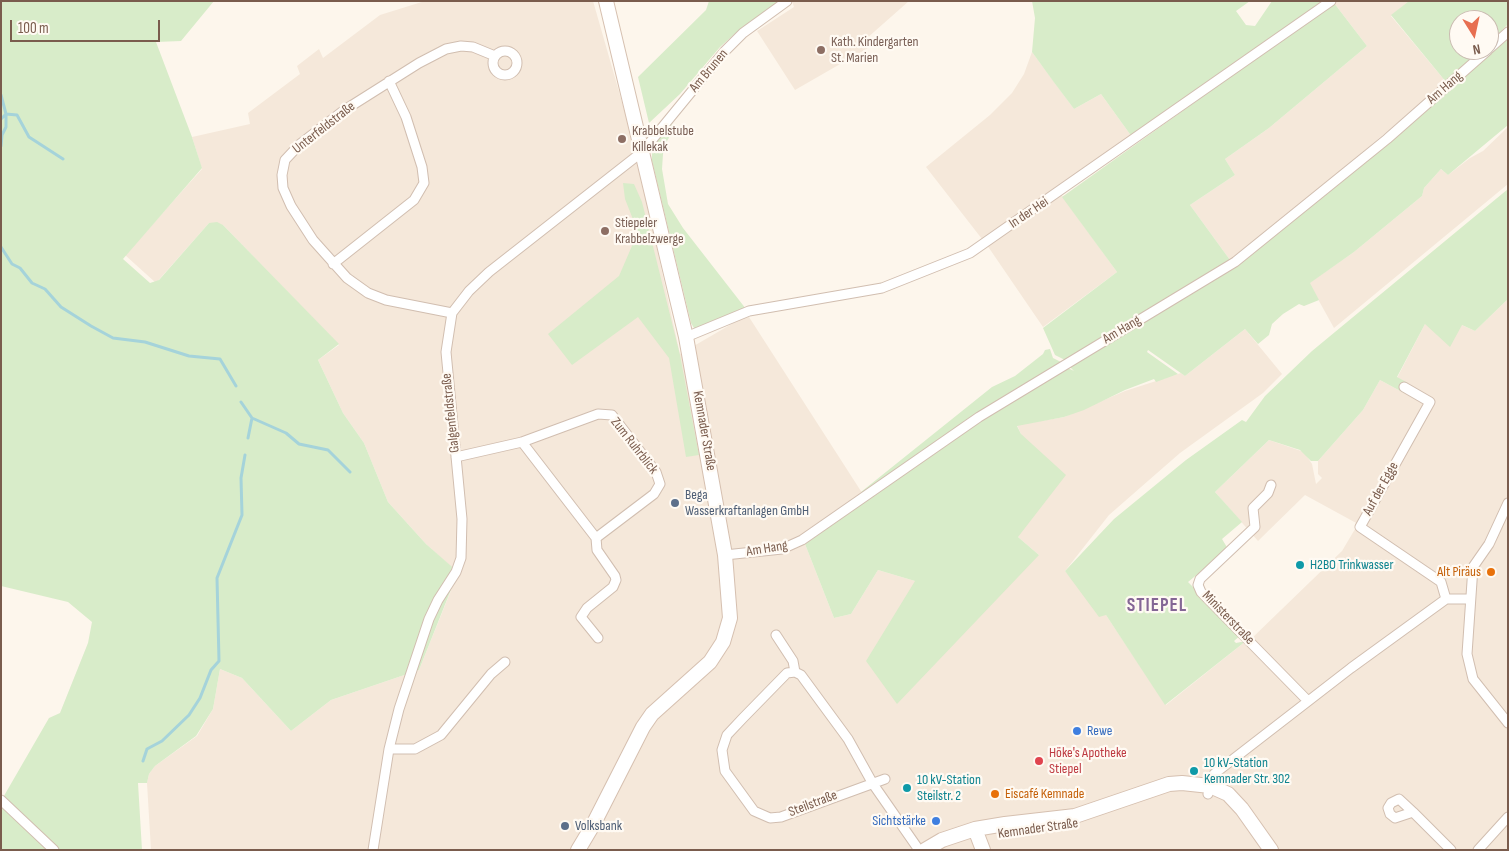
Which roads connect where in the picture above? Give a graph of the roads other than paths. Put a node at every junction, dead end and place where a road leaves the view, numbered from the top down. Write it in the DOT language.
graph roads {
  1 [pos="606,1"];
  2 [pos="787,1"];
  3 [pos="1332,1"];
  4 [pos="495,56"];
  5 [pos="1478,60"];
  6 [pos="390,81"];
  7 [pos="642,152"];
  8 [pos="333,264"];
  9 [pos="452,313"];
  10 [pos="686,337"];
  11 [pos="1404,387"];
  12 [pos="522,442"];
  13 [pos="456,457"];
  14 [pos="1271,485"];
  15 [pos="1508,503"];
  16 [pos="596,538"];
  17 [pos="725,555"];
  18 [pos="1446,599"];
  19 [pos="1470,599"];
  20 [pos="776,635"];
  21 [pos="598,638"];
  22 [pos="505,662"];
  23 [pos="795,672"];
  24 [pos="1308,701"];
  25 [pos="1508,723"];
  26 [pos="388,749"];
  27 [pos="885,779"];
  28 [pos="873,784"];
  29 [pos="1209,790"];
  30 [pos="1,800"];
  31 [pos="1413,812"];
  32 [pos="1508,817"];
  33 [pos="593,825"];
  34 [pos="979,839"];
  35 [pos="54,850"];
  36 [pos="373,850"];
  37 [pos="578,850"];
  38 [pos="587,850"];
  39 [pos="919,850"];
  40 [pos="925,850"];
  41 [pos="937,850"];
  42 [pos="1271,850"];
  43 [pos="1451,850"];
  44 [pos="1478,850"];
  1 -- 7 [label="main road, Kemnader Straße"];
  2 -- 7 [label="street, Am Brunen"];
  3 -- 10 [label="street, In der Hei"];
  4 -- 6 [label="street, Unterfeldstraße"];
  5 -- 17 [label="street, Am Hang"];
  6 -- 8 [label="street"];
  6 -- 8 [label="street, Unterfeldstraße"];
  7 -- 9 [label="street, Galgenfeldstraße"];
  7 -- 10 [label="main road, Kemnader Straße"];
  8 -- 9 [label="street, Unterfeldstraße"];
  9 -- 13 [label="street, Galgenfeldstraße"];
  10 -- 17 [label="main road, Kemnader Straße"];
  11 -- 18 [label="street, Auf der Egge"];
  12 -- 13 [label="street, Zum Ruhrblick"];
  12 -- 16 [label="street"];
  12 -- 16 [label="street, Zum Ruhrblick"];
  13 -- 26 [label="street, Galgenfeldstraße"];
  14 -- 24 [label="street, Ministerstraße"];
  15 -- 19 [label="street"];
  16 -- 21 [label="street"];
  17 -- 33 [label="main road, Kemnader Straße"];
  18 -- 19 [label="street"];
  18 -- 24 [label="street"];
  19 -- 25 [label="street"];
  20 -- 23 [label="street"];
  22 -- 26 [label="street"];
  23 -- 28 [label="street"];
  23 -- 28 [label="street, Steilstraße"];
  24 -- 29 [label="street"];
  26 -- 36 [label="street, Galgenfeldstraße"];
  27 -- 28 [label="street, Steilstraße"];
  28 -- 39 [label="street"];
  29 -- 34 [label="main road, Kemnader Straße"];
  29 -- 42 [label="main road, Kemnader Straße"];
  30 -- 35 [label="street"];
  31 -- 43 [label="street"];
  32 -- 44 [label="street"];
  33 -- 37 [label="main road, Kemnader Straße"];
  33 -- 38 [label="main road, Kemnader Straße"];
  34 -- 40 [label="main road, Kemnader Straße"];
  34 -- 41 [label="main road, Kemnader Straße"];
}
